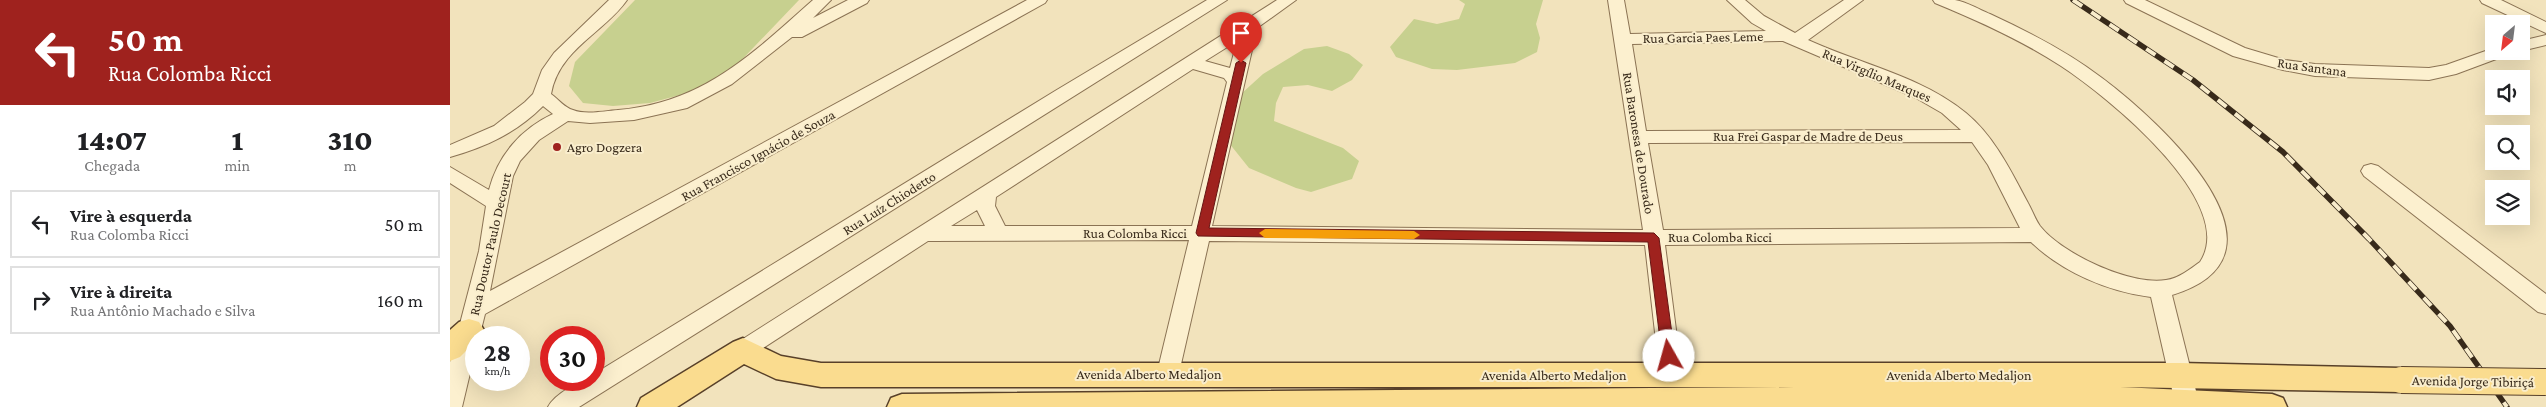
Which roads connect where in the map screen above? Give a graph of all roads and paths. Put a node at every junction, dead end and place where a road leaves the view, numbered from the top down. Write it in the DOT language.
graph roads {
  1 [pos="619,0"];
  2 [pos="823,0"];
  3 [pos="861,0"];
  4 [pos="1039,0"];
  5 [pos="1219,0"];
  6 [pos="1288,0"];
  7 [pos="1616,0"];
  8 [pos="1736,0"];
  9 [pos="1855,0"];
  10 [pos="1940,0"];
  11 [pos="2132,0"];
  12 [pos="2488,0"];
  13 [pos="1249,26"];
  14 [pos="2546,28"];
  15 [pos="1789,38"];
  16 [pos="1622,39"];
  17 [pos="2546,40"];
  18 [pos="2530,44"];
  19 [pos="772,46"];
  20 [pos="2485,57"];
  21 [pos="1192,63"];
  22 [pos="1237,82"];
  23 [pos="542,96"];
  24 [pos="566,114"];
  25 [pos="1978,136"];
  26 [pos="1638,137"];
  27 [pos="450,151"];
  28 [pos="2371,171"];
  29 [pos="450,174"];
  30 [pos="986,194"];
  31 [pos="496,203"];
  32 [pos="1202,233"];
  33 [pos="925,234"];
  34 [pos="999,234"];
  35 [pos="2035,235"];
  36 [pos="1654,238"];
  37 [pos="2160,289"];
  38 [pos="2546,306"];
  39 [pos="466,326"];
  40 [pos="472,326"];
  41 [pos="465,330"];
  42 [pos="743,350"];
  43 [pos="1168,373"];
  44 [pos="1671,376"];
  45 [pos="2401,380"];
  46 [pos="2546,382"];
  47 [pos="2185,395"];
  48 [pos="1432,404"];
  49 [pos="450,406"];
  50 [pos="560,407"];
  51 [pos="652,407"];
  52 [pos="902,407"];
  53 [pos="2272,407"];
  1 -- 23 [label="street"];
  2 -- 19 [label="street"];
  3 -- 19 [label="street"];
  4 -- 40 [label="street, Rua Francisco Ignácio de Souza"];
  5 -- 50 [label="street, Rua Luíz Chiodetto"];
  6 -- 13 [label="street"];
  7 -- 16 [label="street, Rua Baronesa de Dourado"];
  8 -- 15 [label="street, Rua Virgílio Marques"];
  9 -- 15 [label="street"];
  10 -- 37 [label="street"];
  11 -- 20 [label="street, Rua Santana"];
  12 -- 14 [label="street"];
  13 -- 21 [label="street"];
  13 -- 22 [label="street"];
  15 -- 16 [label="street, Rua Garcia Paes Leme"];
  15 -- 25 [label="street, Rua Virgílio Marques"];
  16 -- 26 [label="street, Rua Baronesa de Dourado"];
  17 -- 18 [label="street"];
  19 -- 24 [label="street"];
  21 -- 22 [label="street"];
  21 -- 30 [label="street"];
  22 -- 32 [label="street"];
  23 -- 24 [label="street"];
  23 -- 27 [label="street"];
  24 -- 31 [label="street, Rua Doutor Paulo Decourt"];
  25 -- 26 [label="street, Rua Frei Gaspar de Madre de Deus"];
  25 -- 35 [label="street, Rua Virgílio Marques"];
  26 -- 36 [label="street, Rua Baronesa de Dourado"];
  28 -- 38 [label="street"];
  29 -- 31 [label="street"];
  30 -- 33 [label="street"];
  30 -- 34 [label="street"];
  31 -- 39 [label="street, Rua Doutor Paulo Decourt"];
  32 -- 34 [label="street, Rua Colomba Ricci"];
  32 -- 36 [label="street, Rua Colomba Ricci"];
  32 -- 43 [label="street"];
  33 -- 34 [label="street, Rua Colomba Ricci"];
  33 -- 42 [label="street"];
  35 -- 36 [label="street, Rua Colomba Ricci"];
  35 -- 37 [label="street, Rua Virgílio Marques"];
  36 -- 44 [label="street, Rua Baronesa de Dourado"];
  37 -- 47 [label="street"];
  41 -- 49 [label="street, Rua Doutor Paulo Decourt"];
  42 -- 43 [label="main road, Avenida Alberto Medaljon"];
  42 -- 51 [label="main road"];
  43 -- 44 [label="main road, Avenida Alberto Medaljon"];
  44 -- 47 [label="main road, Avenida Alberto Medaljon"];
  45 -- 46 [label="main road, Avenida Jorge Tibiriçá, bridge"];
  45 -- 47 [label="main road, Avenida Alberto Medaljon"];
  47 -- 48 [label="main road, Avenida Alberto Medaljon"];
  47 -- 53 [label="main road, Avenida Alberto Medaljon"];
  48 -- 52 [label="main road, Avenida Alberto Medaljon"];
}
